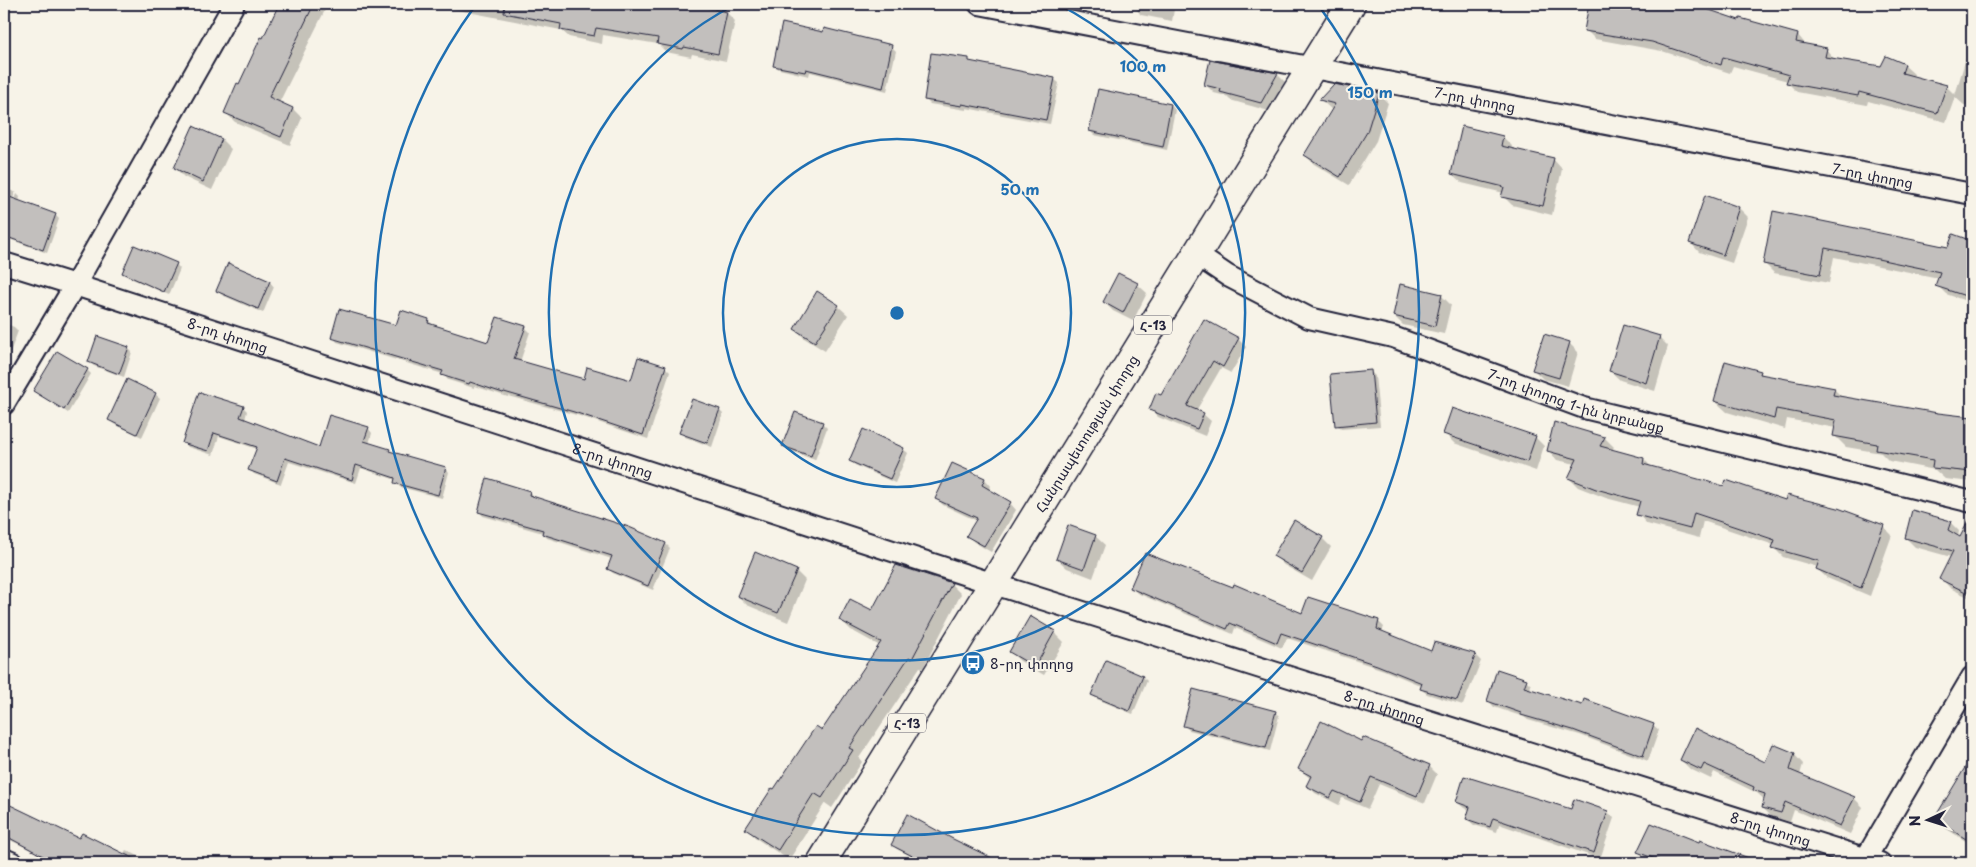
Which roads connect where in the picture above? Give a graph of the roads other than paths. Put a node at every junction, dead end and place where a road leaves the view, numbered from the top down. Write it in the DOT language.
graph roads {
  1 [pos="234,4"];
  2 [pos="979,4"];
  3 [pos="1351,4"];
  4 [pos="1313,67"];
  5 [pos="1972,194"];
  6 [pos="1196,255"];
  7 [pos="4,263"];
  8 [pos="76,285"];
  9 [pos="4,404"];
  10 [pos="1972,502"];
  11 [pos="994,584"];
  12 [pos="1972,677"];
  13 [pos="4,859"];
  14 [pos="829,861"];
  15 [pos="1870,862"];
  16 [pos="13,863"];
  1 -- 8 [label="street"];
  2 -- 4 [label="street, 7-րդ փողոց"];
  3 -- 4 [label="main road, Հանրապետության փողոց / Հ-13"];
  4 -- 5 [label="street, 7-րդ փողոց"];
  4 -- 6 [label="main road, Հանրապետության փողոց / Հ-13"];
  6 -- 10 [label="street, 7-րդ փողոց 1-ին նրբանցք"];
  6 -- 11 [label="main road, Հանրապետության փողոց / Հ-13"];
  7 -- 8 [label="street, 8-րդ փողոց"];
  8 -- 9 [label="street"];
  8 -- 11 [label="street, 8-րդ փողոց"];
  11 -- 14 [label="main road, Հանրապետության փողոց / Հ-13"];
  11 -- 15 [label="street, 8-րդ փողոց"];
  12 -- 15 [label="street"];
  13 -- 16 [label="street"];
}
